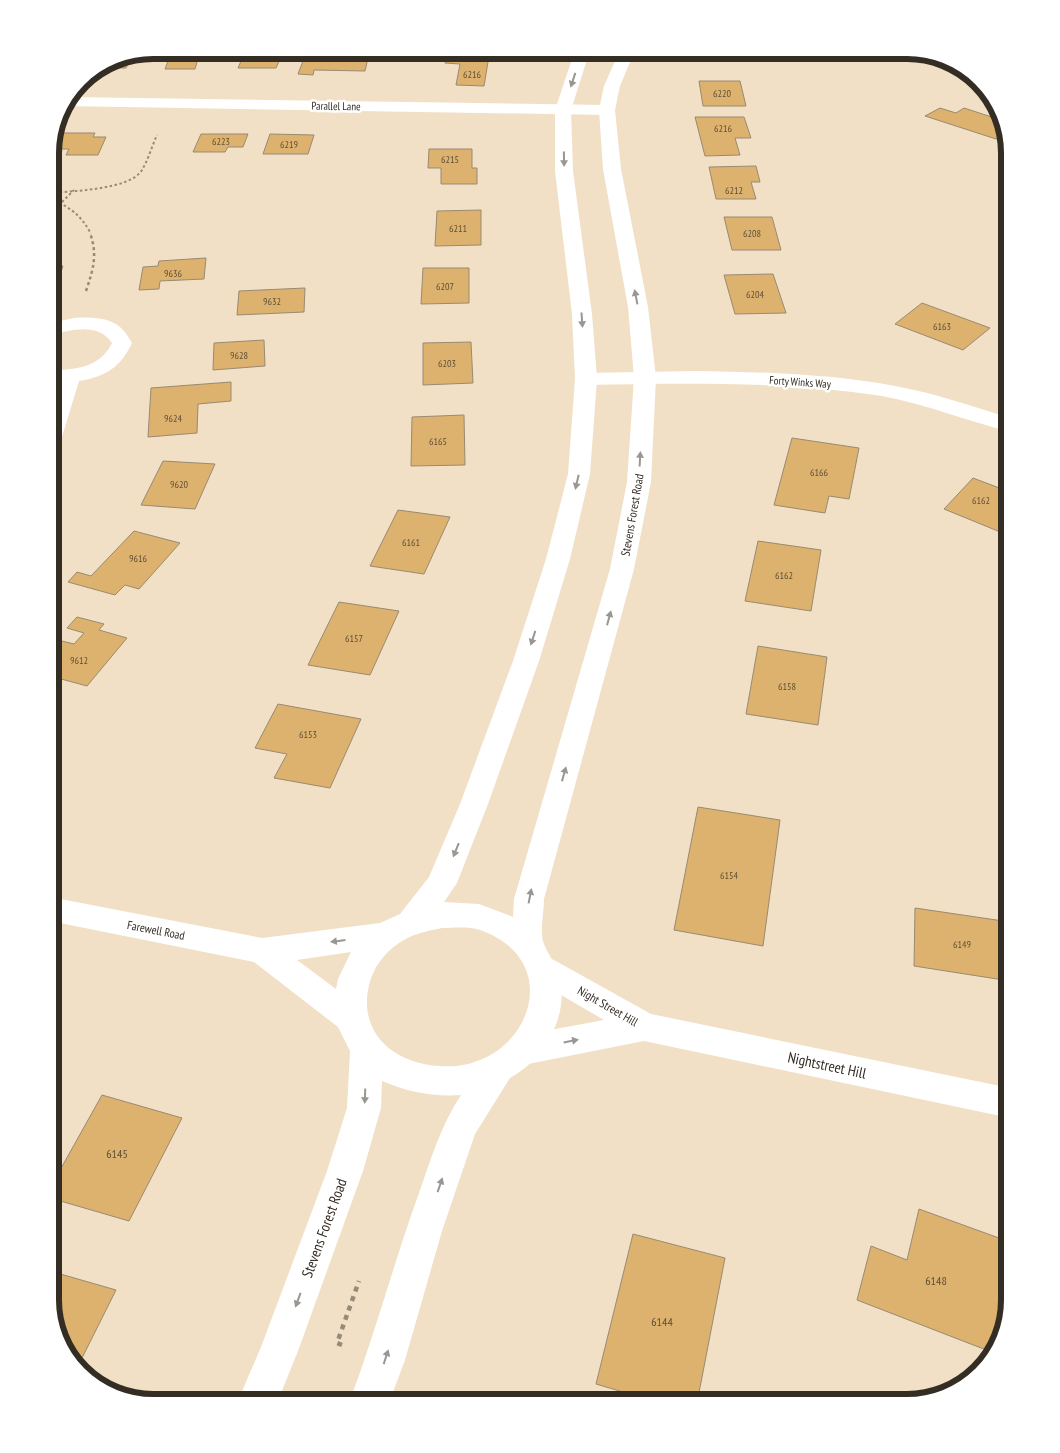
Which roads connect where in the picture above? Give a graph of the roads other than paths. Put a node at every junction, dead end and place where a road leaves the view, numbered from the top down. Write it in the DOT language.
graph roads {
  1 [pos="580,59"];
  2 [pos="624,59"];
  3 [pos="74,102"];
  4 [pos="563,110"];
  5 [pos="607,110"];
  6 [pos="59,327"];
  7 [pos="60,376"];
  8 [pos="645,378"];
  9 [pos="586,379"];
  10 [pos="59,392"];
  11 [pos="1001,422"];
  12 [pos="59,911"];
  13 [pos="399,928"];
  14 [pos="262,951"];
  15 [pos="535,957"];
  16 [pos="644,1027"];
  17 [pos="360,1034"];
  18 [pos="510,1060"];
  19 [pos="1001,1101"];
  20 [pos="261,1394"];
  21 [pos="372,1394"];
  1 -- 4 [label="street, Stevens Forest Road, one-way"];
  2 -- 5 [label="street, Stevens Forest Road"];
  3 -- 4 [label="street, Parallel Lane"];
  4 -- 5 [label="street, Parallel Lane"];
  4 -- 9 [label="street, Stevens Forest Road, one-way"];
  8 -- 5 [label="street, Stevens Forest Road, one-way"];
  6 -- 7 [label="street"];
  7 -- 10 [label="street"];
  8 -- 9 [label="street, Forty Winks Way"];
  8 -- 11 [label="street, Forty Winks Way"];
  15 -- 8 [label="street, Stevens Forest Road, one-way"];
  9 -- 13 [label="street, Stevens Forest Road, one-way"];
  12 -- 14 [label="street, Farewell Road"];
  13 -- 14 [label="street, Farewell Road, one-way"];
  13 -- 15 [label="street"];
  13 -- 17 [label="street, Stevens Forest Road"];
  14 -- 17 [label="street, Farewell Road"];
  15 -- 16 [label="street, Night Street Hill"];
  15 -- 18 [label="street, Stevens Forest Road"];
  18 -- 16 [label="street, Night Street Hill, one-way"];
  16 -- 19 [label="street, Nightstreet Hill"];
  17 -- 18 [label="street"];
  17 -- 20 [label="street, Stevens Forest Road, one-way"];
  21 -- 18 [label="street, Stevens Forest Road, one-way"];
}
